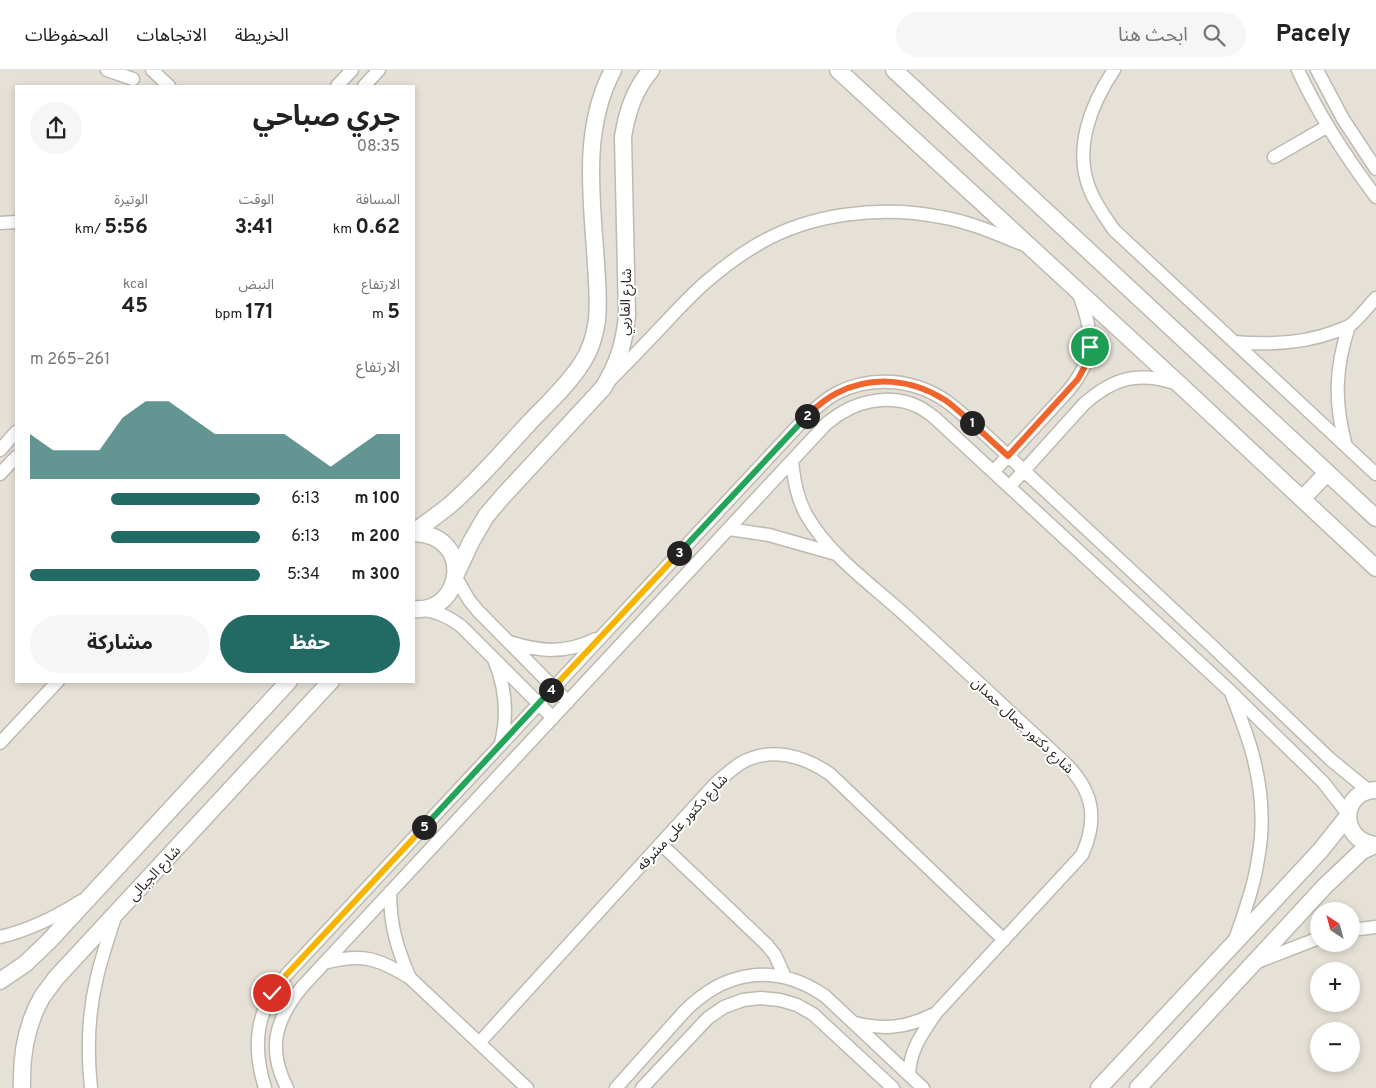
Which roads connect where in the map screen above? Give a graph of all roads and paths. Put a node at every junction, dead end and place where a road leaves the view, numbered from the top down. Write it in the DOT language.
graph roads {
  1 [pos="107,70"];
  2 [pos="124,70"];
  3 [pos="152,70"];
  4 [pos="352,70"];
  5 [pos="379,70"];
  6 [pos="613,70"];
  7 [pos="651,70"];
  8 [pos="838,70"];
  9 [pos="894,70"];
  10 [pos="1114,70"];
  11 [pos="1298,70"];
  12 [pos="1317,70"];
  13 [pos="137,83"];
  14 [pos="168,85"];
  15 [pos="338,85"];
  16 [pos="365,85"];
  17 [pos="1328,126"];
  18 [pos="1274,157"];
  19 [pos="1374,163"];
  20 [pos="1376,197"];
  21 [pos="15,222"];
  22 [pos="0,223"];
  23 [pos="1030,248"];
  24 [pos="1078,292"];
  25 [pos="1376,298"];
  26 [pos="1349,326"];
  27 [pos="1234,342"];
  28 [pos="1179,384"];
  29 [pos="603,388"];
  30 [pos="806,416"];
  31 [pos="821,430"];
  32 [pos="15,433"];
  33 [pos="1347,447"];
  34 [pos="0,450"];
  35 [pos="1008,456"];
  36 [pos="15,458"];
  37 [pos="792,461"];
  38 [pos="994,471"];
  39 [pos="1024,471"];
  40 [pos="1327,472"];
  41 [pos="0,474"];
  42 [pos="1376,474"];
  43 [pos="1010,486"];
  44 [pos="1302,499"];
  45 [pos="1376,518"];
  46 [pos="730,529"];
  47 [pos="415,531"];
  48 [pos="415,532"];
  49 [pos="836,554"];
  50 [pos="1376,568"];
  51 [pos="456,575"];
  52 [pos="417,609"];
  53 [pos="603,636"];
  54 [pos="508,642"];
  55 [pos="493,658"];
  56 [pos="56,683"];
  57 [pos="287,683"];
  58 [pos="329,683"];
  59 [pos="554,688"];
  60 [pos="1230,691"];
  61 [pos="568,702"];
  62 [pos="539,704"];
  63 [pos="553,718"];
  64 [pos="0,742"];
  65 [pos="500,745"];
  66 [pos="1373,789"];
  67 [pos="1348,815"];
  68 [pos="661,844"];
  69 [pos="1376,845"];
  70 [pos="390,892"];
  71 [pos="94,893"];
  72 [pos="117,912"];
  73 [pos="1376,927"];
  74 [pos="1360,929"];
  75 [pos="0,937"];
  76 [pos="1004,940"];
  77 [pos="1310,941"];
  78 [pos="1235,942"];
  79 [pos="324,963"];
  80 [pos="1254,963"];
  81 [pos="287,974"];
  82 [pos="785,977"];
  83 [pos="410,978"];
  84 [pos="738,978"];
  85 [pos="0,981"];
  86 [pos="302,987"];
  87 [pos="743,1000"];
  88 [pos="936,1013"];
  89 [pos="852,1022"];
  90 [pos="479,1043"];
  91 [pos="909,1075"];
  92 [pos="22,1088"];
  93 [pos="91,1088"];
  94 [pos="265,1088"];
  95 [pos="287,1088"];
  96 [pos="527,1088"];
  97 [pos="616,1088"];
  98 [pos="642,1088"];
  99 [pos="894,1088"];
  100 [pos="923,1088"];
  101 [pos="1100,1088"];
  102 [pos="1138,1088"];
  1 -- 13 [label="street"];
  2 -- 13 [label="street"];
  3 -- 14 [label="street"];
  4 -- 15 [label="street"];
  5 -- 16 [label="street"];
  6 -- 47 [label="street, شارع الفاربي"];
  7 -- 29 [label="street, شارع الفاربي"];
  8 -- 23 [label="street"];
  9 -- 40 [label="street"];
  10 -- 27 [label="street"];
  11 -- 17 [label="street"];
  12 -- 19 [label="street"];
  17 -- 18 [label="street"];
  17 -- 20 [label="street"];
  21 -- 22 [label="street"];
  23 -- 24 [label="street"];
  23 -- 29 [label="street"];
  24 -- 28 [label="street"];
  24 -- 35 [label="street"];
  25 -- 26 [label="street"];
  26 -- 27 [label="street"];
  26 -- 33 [label="street"];
  27 -- 33 [label="street"];
  28 -- 39 [label="street"];
  28 -- 44 [label="street"];
  29 -- 51 [label="street, شارع الفاربي"];
  30 -- 31 [label="street"];
  30 -- 35 [label="street"];
  30 -- 53 [label="street"];
  31 -- 37 [label="street"];
  31 -- 38 [label="street"];
  32 -- 34 [label="street"];
  33 -- 42 [label="street"];
  35 -- 38 [label="street"];
  35 -- 39 [label="street"];
  36 -- 41 [label="street"];
  37 -- 46 [label="street"];
  37 -- 49 [label="street, شارع دكتور جمال حمدان"];
  38 -- 43 [label="street"];
  39 -- 43 [label="street"];
  39 -- 66 [label="street"];
  40 -- 44 [label="street"];
  40 -- 45 [label="street"];
  43 -- 60 [label="street"];
  44 -- 50 [label="street"];
  46 -- 49 [label="street, شارع دكتور جمال حمدان"];
  46 -- 61 [label="street"];
  48 -- 51 [label="street"];
  49 -- 76 [label="street, شارع دكتور جمال حمدان"];
  51 -- 52 [label="street, شارع الفاربي"];
  51 -- 54 [label="street"];
  52 -- 55 [label="street"];
  53 -- 54 [label="street"];
  53 -- 59 [label="street"];
  54 -- 59 [label="street"];
  55 -- 62 [label="street"];
  55 -- 65 [label="street"];
  56 -- 64 [label="street"];
  57 -- 71 [label="street"];
  58 -- 72 [label="street, شارع الجبالى"];
  59 -- 61 [label="street"];
  59 -- 62 [label="street"];
  60 -- 67 [label="street"];
  60 -- 78 [label="street"];
  61 -- 63 [label="street"];
  62 -- 63 [label="street"];
  62 -- 65 [label="street"];
  63 -- 70 [label="street"];
  65 -- 81 [label="street"];
  66 -- 67 [label="street"];
  67 -- 69 [label="street"];
  67 -- 78 [label="street"];
  68 -- 76 [label="street, شارع دكتور على مشرفه"];
  68 -- 82 [label="street"];
  68 -- 90 [label="street, شارع دكتور على مشرفه"];
  69 -- 80 [label="street"];
  70 -- 79 [label="street"];
  70 -- 83 [label="street"];
  71 -- 75 [label="street"];
  71 -- 85 [label="street"];
  72 -- 92 [label="street, شارع الجبالى"];
  72 -- 93 [label="street"];
  73 -- 74 [label="street"];
  76 -- 88 [label="street, شارع دكتور جمال حمدان"];
  77 -- 80 [label="street"];
  78 -- 101 [label="street"];
  79 -- 83 [label="street"];
  79 -- 86 [label="street"];
  80 -- 102 [label="street"];
  81 -- 86 [label="street"];
  81 -- 94 [label="street"];
  82 -- 84 [label="street"];
  82 -- 89 [label="street"];
  83 -- 90 [label="street"];
  84 -- 87 [label="street"];
  84 -- 97 [label="street"];
  86 -- 95 [label="street"];
  87 -- 98 [label="street"];
  87 -- 99 [label="street"];
  88 -- 89 [label="street, شارع دكتور جمال حمدان"];
  88 -- 91 [label="street, شارع دكتور جمال حمدان"];
  89 -- 91 [label="street"];
  90 -- 96 [label="street"];
  91 -- 100 [label="street"];
}
